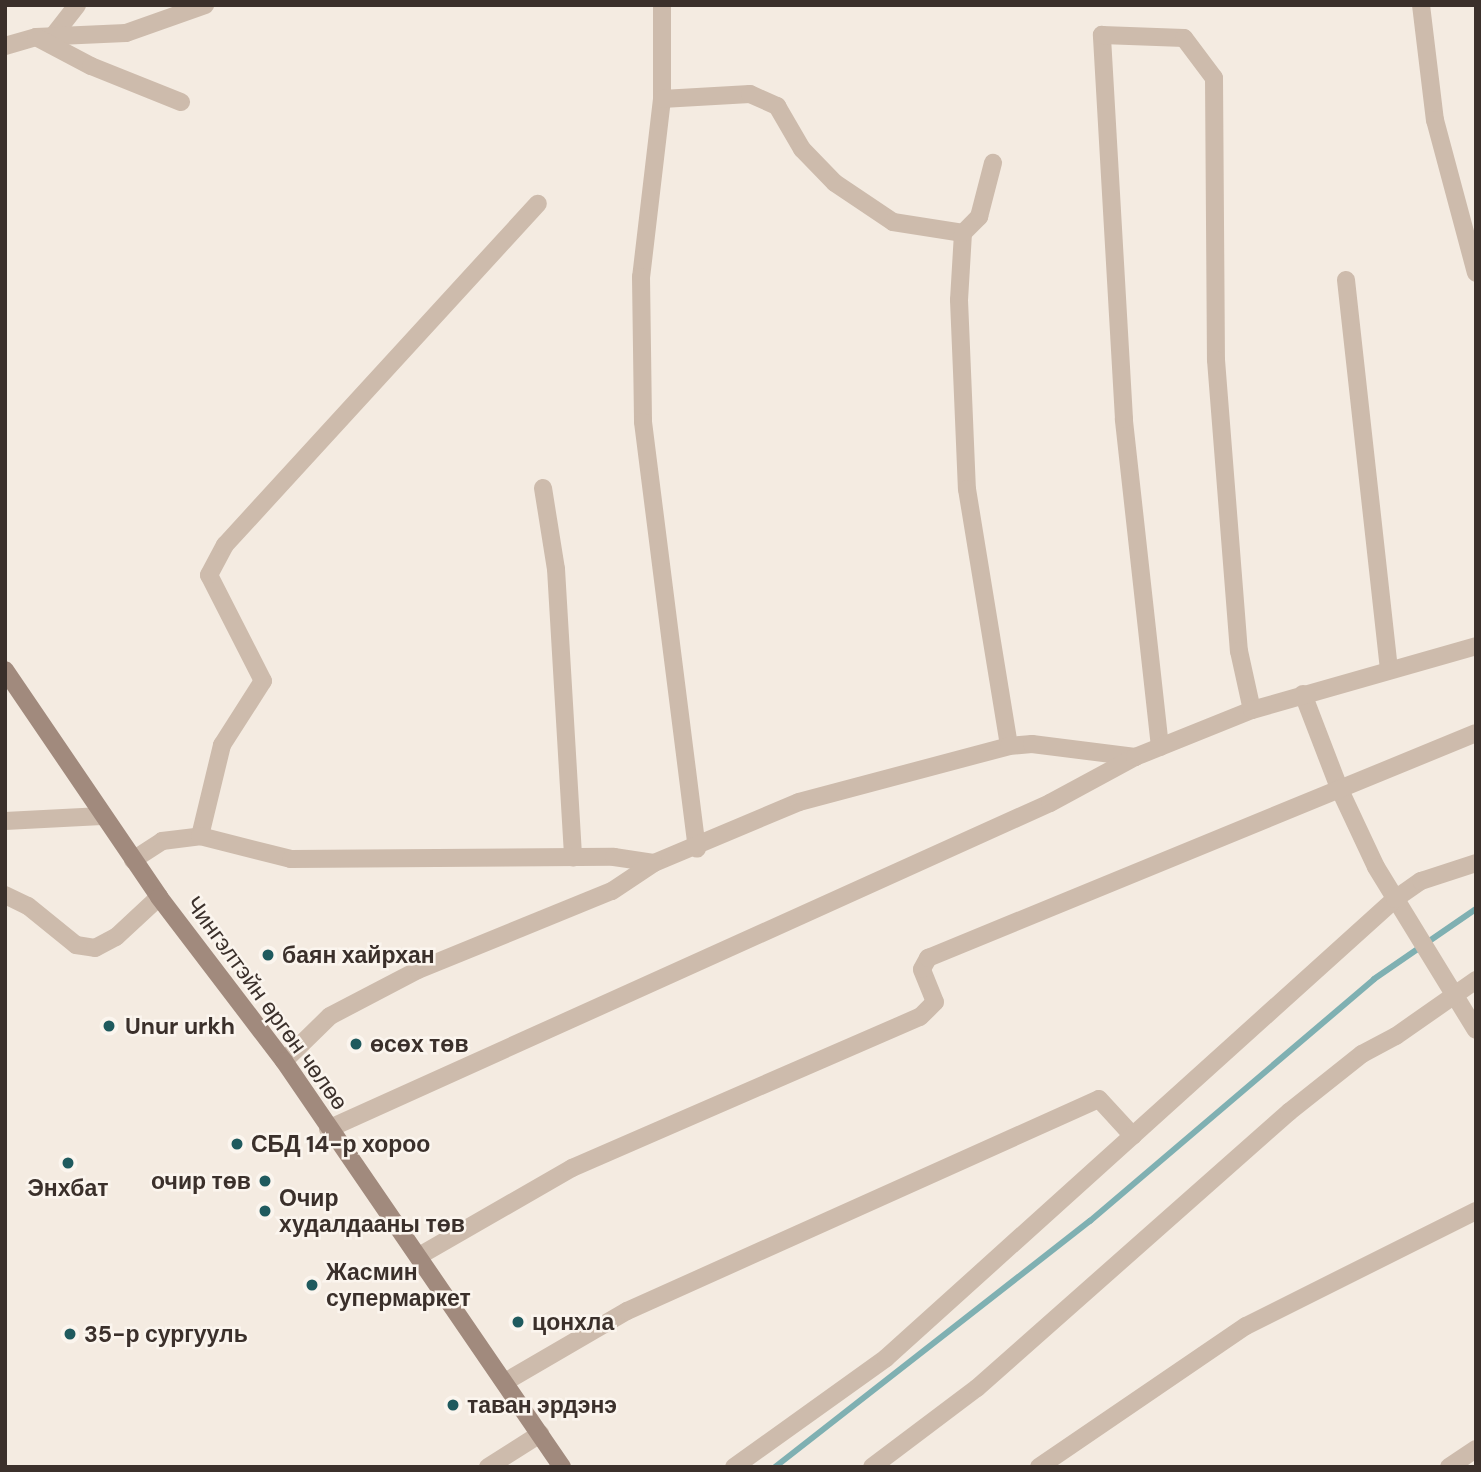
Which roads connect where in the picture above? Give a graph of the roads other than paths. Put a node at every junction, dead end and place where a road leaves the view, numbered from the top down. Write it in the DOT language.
graph roads {
  1 [pos="77,5"];
  2 [pos="205,5"];
  3 [pos="662,5"];
  4 [pos="1421,5"];
  5 [pos="45,36"];
  6 [pos="5,46"];
  7 [pos="662,99"];
  8 [pos="180,102"];
  9 [pos="993,163"];
  10 [pos="538,204"];
  11 [pos="963,233"];
  12 [pos="1476,273"];
  13 [pos="1346,280"];
  14 [pos="543,488"];
  15 [pos="1476,646"];
  16 [pos="1389,669"];
  17 [pos="5,670"];
  18 [pos="1303,694"];
  19 [pos="1252,710"];
  20 [pos="1476,733"];
  21 [pos="1009,746"];
  22 [pos="1160,747"];
  23 [pos="1135,757"];
  24 [pos="1339,788"];
  25 [pos="102,816"];
  26 [pos="5,821"];
  27 [pos="200,836"];
  28 [pos="697,849"];
  29 [pos="573,858"];
  30 [pos="133,860"];
  31 [pos="654,863"];
  32 [pos="1476,863"];
  33 [pos="5,895"];
  34 [pos="159,897"];
  35 [pos="1395,899"];
  36 [pos="1476,981"];
  37 [pos="1455,996"];
  38 [pos="1476,1030"];
  39 [pos="284,1061"];
  40 [pos="328,1129"];
  41 [pos="1133,1136"];
  42 [pos="1476,1211"];
  43 [pos="419,1256"];
  44 [pos="505,1382"];
  45 [pos="540,1434"];
  46 [pos="1476,1449"];
  47 [pos="488,1467"];
  48 [pos="562,1467"];
  49 [pos="734,1467"];
  50 [pos="872,1467"];
  51 [pos="1039,1467"];
  52 [pos="1449,1467"];
  1 -- 5 [label="street"];
  2 -- 5 [label="street"];
  3 -- 7 [label="street"];
  4 -- 12 [label="street"];
  5 -- 6 [label="street"];
  5 -- 8 [label="street"];
  7 -- 11 [label="street"];
  7 -- 28 [label="street"];
  9 -- 11 [label="street"];
  10 -- 27 [label="street"];
  11 -- 21 [label="street"];
  13 -- 16 [label="street"];
  14 -- 29 [label="street"];
  15 -- 16 [label="street"];
  16 -- 18 [label="street"];
  17 -- 25 [label="main road, Чингэлтэйн өргөн чөлөө"];
  18 -- 19 [label="street"];
  18 -- 24 [label="street"];
  19 -- 22 [label="street"];
  19 -- 22 [label="street"];
  20 -- 24 [label="street"];
  21 -- 23 [label="street"];
  21 -- 28 [label="street"];
  22 -- 23 [label="street"];
  23 -- 40 [label="street"];
  24 -- 35 [label="street"];
  24 -- 43 [label="street"];
  25 -- 26 [label="street"];
  25 -- 30 [label="main road, Чингэлтэйн өргөн чөлөө"];
  27 -- 29 [label="street"];
  27 -- 30 [label="street"];
  28 -- 31 [label="street"];
  29 -- 31 [label="street"];
  30 -- 34 [label="main road, Чингэлтэйн өргөн чөлөө"];
  31 -- 39 [label="street"];
  32 -- 35 [label="street"];
  33 -- 34 [label="street"];
  34 -- 39 [label="main road, Чингэлтэйн өргөн чөлөө"];
  35 -- 37 [label="street"];
  35 -- 41 [label="street"];
  36 -- 37 [label="street"];
  37 -- 38 [label="street"];
  37 -- 50 [label="street"];
  39 -- 40 [label="main road, Чингэлтэйн өргөн чөлөө"];
  40 -- 43 [label="main road, Чингэлтэйн өргөн чөлөө"];
  41 -- 44 [label="street"];
  41 -- 49 [label="street"];
  42 -- 51 [label="street"];
  43 -- 44 [label="main road, Чингэлтэйн өргөн чөлөө"];
  44 -- 45 [label="main road, Чингэлтэйн өргөн чөлөө"];
  45 -- 47 [label="street"];
  45 -- 48 [label="main road, Чингэлтэйн өргөн чөлөө"];
  46 -- 52 [label="street"];
}
